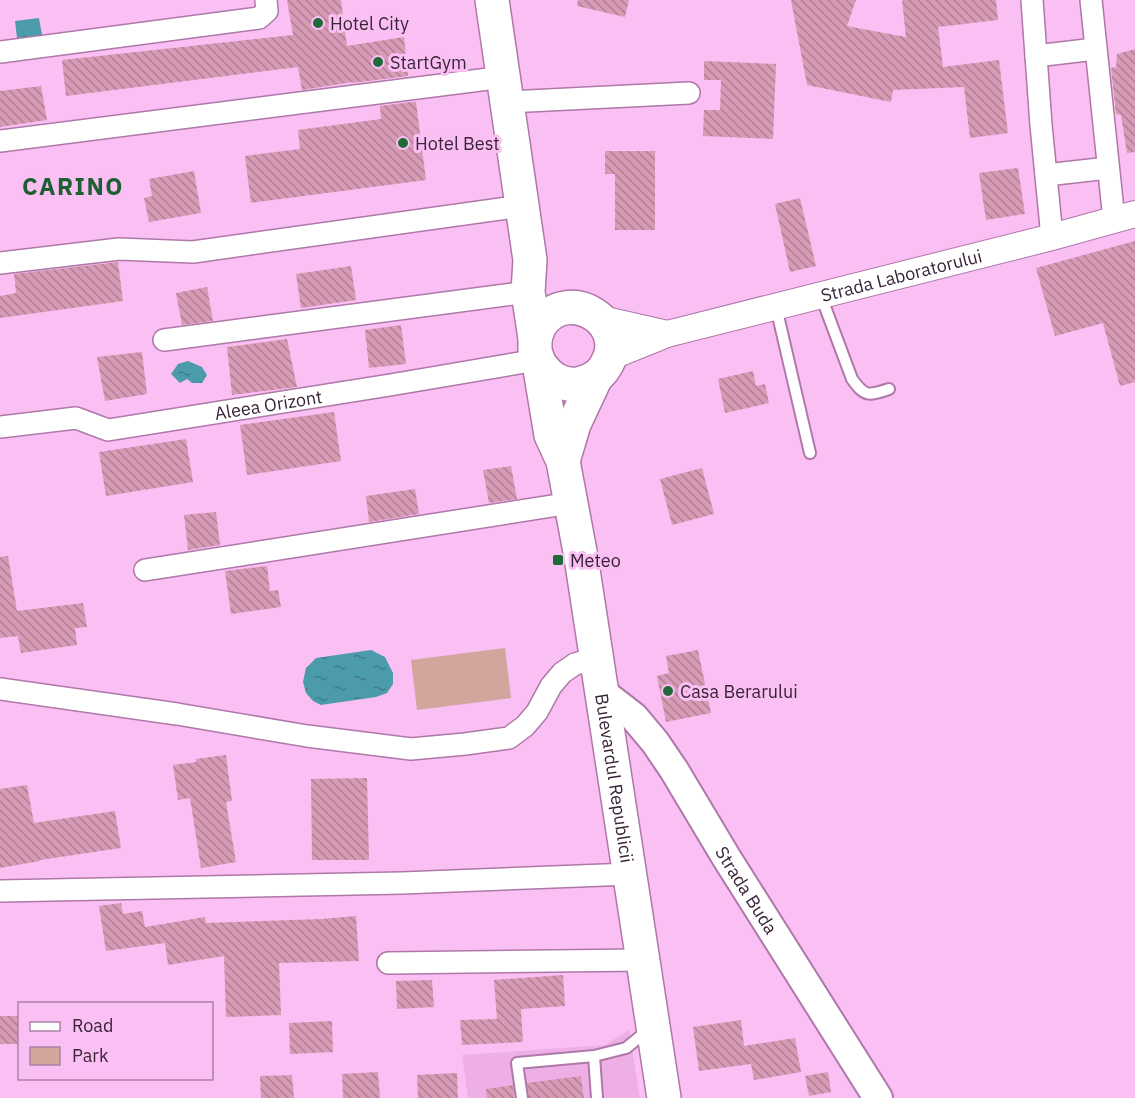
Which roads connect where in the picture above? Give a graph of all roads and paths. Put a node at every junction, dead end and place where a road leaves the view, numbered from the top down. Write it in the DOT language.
graph roads {
  1 [pos="266,0"];
  2 [pos="492,0"];
  3 [pos="1032,0"];
  4 [pos="1090,0"];
  5 [pos="1095,49"];
  6 [pos="0,52"];
  7 [pos="1036,56"];
  8 [pos="506,90"];
  9 [pos="689,93"];
  10 [pos="0,141"];
  11 [pos="1108,168"];
  12 [pos="1046,175"];
  13 [pos="522,206"];
  14 [pos="1124,217"];
  15 [pos="1052,237"];
  16 [pos="0,263"];
  17 [pos="529,276"];
  18 [pos="821,296"];
  19 [pos="776,307"];
  20 [pos="587,313"];
  21 [pos="667,334"];
  22 [pos="164,340"];
  23 [pos="537,354"];
  24 [pos="603,367"];
  25 [pos="889,389"];
  26 [pos="0,427"];
  27 [pos="810,453"];
  28 [pos="563,461"];
  29 [pos="571,503"];
  30 [pos="145,570"];
  31 [pos="597,658"];
  32 [pos="0,689"];
  33 [pos="603,693"];
  34 [pos="630,874"];
  35 [pos="0,891"];
  36 [pos="642,960"];
  37 [pos="388,963"];
  38 [pos="653,1026"];
  39 [pos="594,1056"];
  40 [pos="522,1098"];
  41 [pos="597,1098"];
  42 [pos="664,1098"];
  43 [pos="878,1098"];
  1 -- 6 [label="street"];
  2 -- 8 [label="main road, Bulevardul Republicii"];
  3 -- 7 [label="street"];
  4 -- 5 [label="street"];
  5 -- 7 [label="street"];
  5 -- 11 [label="street"];
  7 -- 12 [label="street"];
  8 -- 9 [label="street"];
  8 -- 10 [label="street"];
  8 -- 13 [label="main road, Bulevardul Republicii"];
  11 -- 12 [label="street"];
  11 -- 14 [label="street"];
  12 -- 15 [label="street"];
  13 -- 16 [label="street"];
  13 -- 17 [label="main road, Bulevardul Republicii"];
  14 -- 15 [label="street, Strada Laboratorului"];
  15 -- 18 [label="street, Strada Laboratorului"];
  17 -- 20 [label="main road"];
  17 -- 22 [label="street"];
  17 -- 23 [label="main road, Bulevardul Republicii"];
  18 -- 19 [label="street, Strada Laboratorului"];
  18 -- 25 [label="lane"];
  19 -- 21 [label="street, Strada Laboratorului"];
  19 -- 27 [label="lane"];
  20 -- 21 [label="street"];
  20 -- 23 [label="main road"];
  20 -- 24 [label="main road"];
  21 -- 24 [label="street, Strada Laboratorului"];
  23 -- 24 [label="main road"];
  23 -- 26 [label="street, Aleea Orizont"];
  23 -- 28 [label="main road, Bulevardul Republicii"];
  24 -- 28 [label="main road, Bulevardul Republicii"];
  28 -- 29 [label="main road, Bulevardul Republicii"];
  29 -- 30 [label="street"];
  29 -- 31 [label="main road, Bulevardul Republicii"];
  31 -- 32 [label="street"];
  31 -- 33 [label="main road, Bulevardul Republicii"];
  33 -- 34 [label="main road, Bulevardul Republicii"];
  33 -- 43 [label="main road, Strada Buda"];
  34 -- 35 [label="street"];
  34 -- 36 [label="main road, Bulevardul Republicii"];
  36 -- 37 [label="street"];
  36 -- 38 [label="main road, Bulevardul Republicii"];
  38 -- 39 [label="lane"];
  38 -- 42 [label="main road, Bulevardul Republicii"];
  39 -- 40 [label="lane"];
  39 -- 41 [label="lane"];
}
